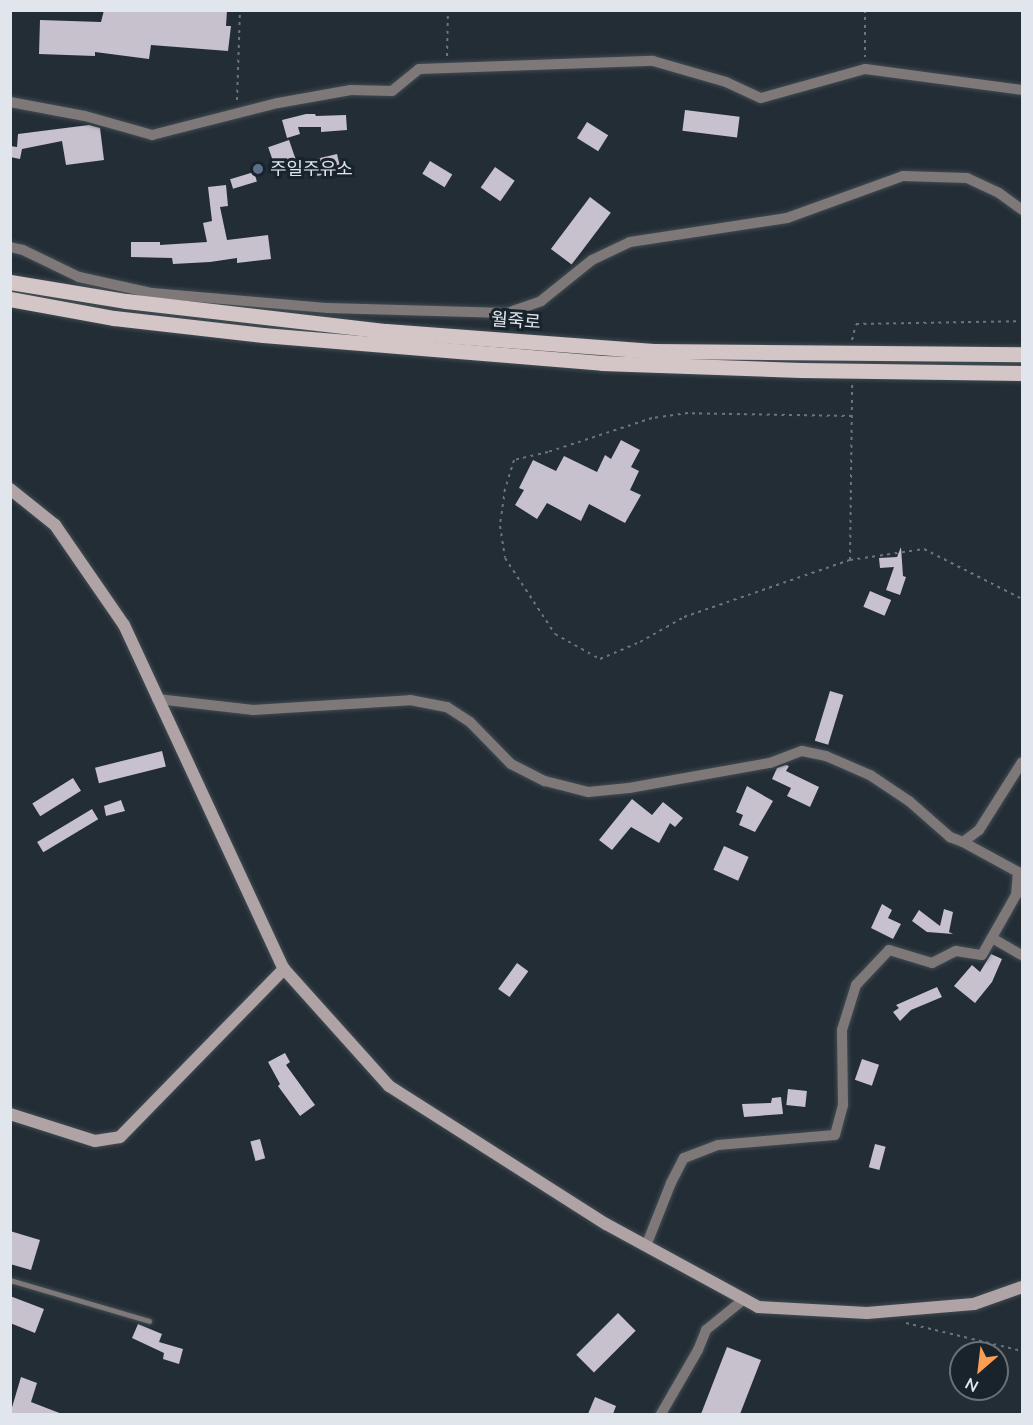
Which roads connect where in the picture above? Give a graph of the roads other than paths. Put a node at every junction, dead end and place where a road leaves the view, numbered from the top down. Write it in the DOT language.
graph roads {
  1 [pos="1023,90"];
  2 [pos="10,102"];
  3 [pos="1023,210"];
  4 [pos="10,247"];
  5 [pos="10,282"];
  6 [pos="10,299"];
  7 [pos="1023,354"];
  8 [pos="1023,373"];
  9 [pos="10,489"];
  10 [pos="157,699"];
  11 [pos="1023,762"];
  12 [pos="963,842"];
  13 [pos="992,938"];
  14 [pos="1023,955"];
  15 [pos="284,969"];
  16 [pos="10,1114"];
  17 [pos="646,1246"];
  18 [pos="10,1280"];
  19 [pos="1023,1287"];
  20 [pos="744,1299"];
  21 [pos="149,1322"];
  22 [pos="661,1414"];
  1 -- 2 [label="street"];
  3 -- 4 [label="street"];
  5 -- 7 [label="main road, 월죽로"];
  6 -- 8 [label="main road, 월죽로"];
  9 -- 10 [label="street"];
  10 -- 12 [label="street"];
  10 -- 15 [label="street"];
  11 -- 12 [label="street"];
  12 -- 13 [label="street"];
  13 -- 14 [label="street"];
  13 -- 17 [label="street"];
  15 -- 16 [label="street"];
  15 -- 17 [label="street"];
  17 -- 20 [label="street"];
  18 -- 21 [label="lane"];
  19 -- 20 [label="street"];
  20 -- 22 [label="street"];
}
